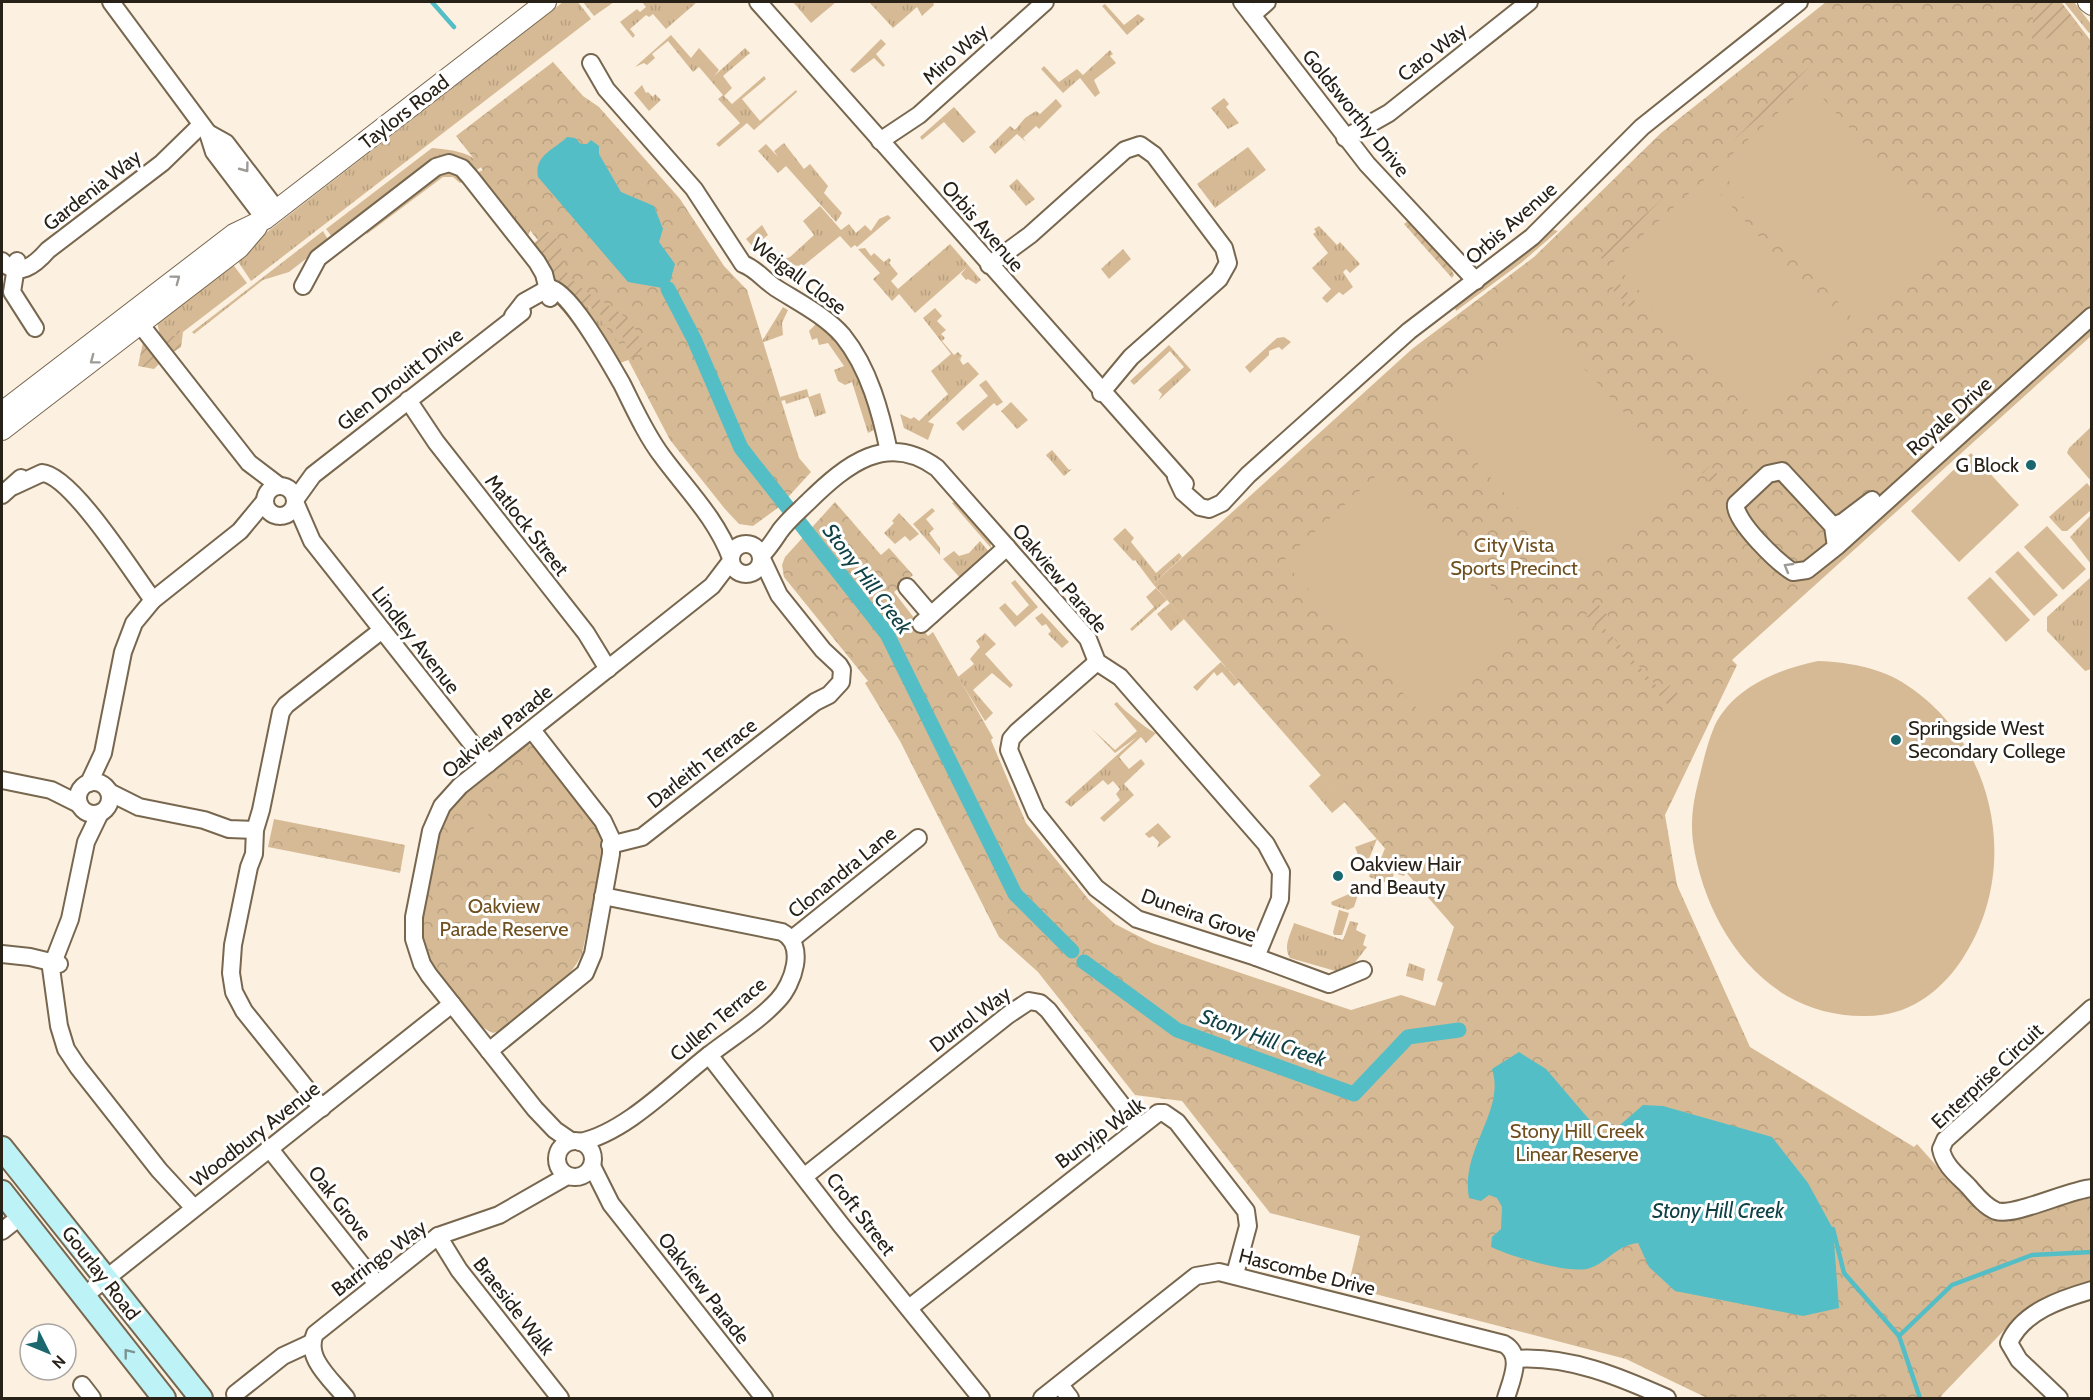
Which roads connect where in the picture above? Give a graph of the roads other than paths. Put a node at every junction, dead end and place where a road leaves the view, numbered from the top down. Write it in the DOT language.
graph roads {
  1 [pos="104,2"];
  2 [pos="111,2"];
  3 [pos="546,2"];
  4 [pos="758,2"];
  5 [pos="1045,2"];
  6 [pos="1267,2"];
  7 [pos="1529,2"];
  8 [pos="1799,2"];
  9 [pos="2088,2"];
  10 [pos="2091,5"];
  11 [pos="1247,6"];
  12 [pos="120,17"];
  13 [pos="591,63"];
  14 [pos="205,129"];
  15 [pos="1350,144"];
  16 [pos="885,146"];
  17 [pos="268,217"];
  18 [pos="2,248"];
  19 [pos="11,263"];
  20 [pos="992,269"];
  21 [pos="1471,284"];
  22 [pos="303,286"];
  23 [pos="550,293"];
  24 [pos="2091,303"];
  25 [pos="2091,316"];
  26 [pos="136,318"];
  27 [pos="35,328"];
  28 [pos="1097,388"];
  29 [pos="404,403"];
  30 [pos="2,412"];
  31 [pos="2,430"];
  32 [pos="889,452"];
  33 [pos="313,475"];
  34 [pos="8,491"];
  35 [pos="274,500"];
  36 [pos="295,501"];
  37 [pos="712,519"];
  38 [pos="1833,526"];
  39 [pos="781,530"];
  40 [pos="312,541"];
  41 [pos="746,544"];
  42 [pos="1007,547"];
  43 [pos="1836,547"];
  44 [pos="762,558"];
  45 [pos="737,567"];
  46 [pos="907,587"];
  47 [pos="779,595"];
  48 [pos="157,597"];
  49 [pos="382,630"];
  50 [pos="1097,662"];
  51 [pos="612,666"];
  52 [pos="531,730"];
  53 [pos="103,753"];
  54 [pos="488,764"];
  55 [pos="2,780"];
  56 [pos="86,784"];
  57 [pos="51,790"];
  58 [pos="108,790"];
  59 [pos="81,806"];
  60 [pos="139,807"];
  61 [pos="103,811"];
  62 [pos="249,829"];
  63 [pos="918,838"];
  64 [pos="86,842"];
  65 [pos="610,845"];
  66 [pos="603,896"];
  67 [pos="792,939"];
  68 [pos="4,955"];
  69 [pos="1256,957"];
  70 [pos="54,964"];
  71 [pos="1364,970"];
  72 [pos="452,1004"];
  73 [pos="2091,1008"];
  74 [pos="489,1051"];
  75 [pos="709,1055"];
  76 [pos="322,1108"];
  77 [pos="535,1109"];
  78 [pos="624,1122"];
  79 [pos="1138,1126"];
  80 [pos="576,1142"];
  81 [pos="2,1148"];
  82 [pos="269,1148"];
  83 [pos="557,1157"];
  84 [pos="592,1163"];
  85 [pos="805,1176"];
  86 [pos="572,1177"];
  87 [pos="2091,1188"];
  88 [pos="2,1192"];
  89 [pos="515,1204"];
  90 [pos="611,1204"];
  91 [pos="191,1211"];
  92 [pos="21,1216"];
  93 [pos="2,1231"];
  94 [pos="438,1236"];
  95 [pos="1235,1274"];
  96 [pos="106,1279"];
  97 [pos="377,1284"];
  98 [pos="2091,1290"];
  99 [pos="84,1296"];
  100 [pos="909,1308"];
  101 [pos="311,1342"];
  102 [pos="1515,1359"];
  103 [pos="81,1385"];
  104 [pos="1065,1392"];
  105 [pos="235,1394"];
  106 [pos="92,1398"];
  107 [pos="164,1398"];
  108 [pos="201,1398"];
  109 [pos="346,1398"];
  110 [pos="560,1398"];
  111 [pos="764,1398"];
  112 [pos="981,1398"];
  113 [pos="1042,1398"];
  114 [pos="1506,1398"];
  115 [pos="1667,1398"];
  116 [pos="2059,1398"];
  1 -- 12 [label="street"];
  2 -- 12 [label="street"];
  3 -- 17 [label="street, Taylors Road"];
  4 -- 16 [label="street, Orbis Avenue"];
  5 -- 16 [label="street, Miro Way"];
  6 -- 11 [label="street"];
  7 -- 15 [label="street, Caro Way"];
  8 -- 21 [label="street, Orbis Avenue"];
  9 -- 10 [label="street"];
  11 -- 15 [label="street, Goldsworthy Drive"];
  12 -- 14 [label="street"];
  13 -- 32 [label="street, Weigall Close"];
  14 -- 17 [label="street"];
  14 -- 19 [label="street, Gardenia Way"];
  15 -- 21 [label="street, Goldsworthy Drive"];
  16 -- 20 [label="street, Orbis Avenue"];
  17 -- 26 [label="street, Taylors Road"];
  18 -- 19 [label="street"];
  19 -- 27 [label="street"];
  20 -- 28 [label="street, Orbis Avenue"];
  20 -- 28 [label="street"];
  21 -- 28 [label="street, Orbis Avenue"];
  22 -- 23 [label="street"];
  23 -- 29 [label="street, Glen Drouitt Drive"];
  23 -- 37 [label="street"];
  24 -- 38 [label="street, Royale Drive"];
  25 -- 43 [label="street, Royale Drive"];
  26 -- 30 [label="street, Taylors Road"];
  26 -- 31 [label="street, Taylors Road, one-way"];
  26 -- 35 [label="street, Lindley Avenue"];
  29 -- 33 [label="street, Glen Drouitt Drive"];
  29 -- 51 [label="street, Matlock Street"];
  32 -- 39 [label="street, Oakview Parade"];
  32 -- 42 [label="street, Oakview Parade"];
  33 -- 35 [label="street, Glen Drouitt Drive"];
  33 -- 36 [label="street, Glen Drouitt Drive"];
  34 -- 48 [label="street"];
  35 -- 36 [label="street, Lindley Avenue"];
  35 -- 40 [label="street, Lindley Avenue"];
  35 -- 48 [label="street"];
  36 -- 40 [label="street, Lindley Avenue"];
  37 -- 41 [label="street"];
  37 -- 45 [label="street"];
  38 -- 43 [label="street"];
  43 -- 38 [label="street, Royale Drive, one-way"];
  39 -- 41 [label="street, Oakview Parade"];
  39 -- 44 [label="street, Oakview Parade"];
  40 -- 49 [label="street, Lindley Avenue"];
  41 -- 44 [label="street"];
  41 -- 45 [label="street"];
  42 -- 46 [label="street"];
  42 -- 50 [label="street, Oakview Parade"];
  44 -- 45 [label="street"];
  44 -- 47 [label="street, Darleith Terrace"];
  45 -- 47 [label="street, Darleith Terrace"];
  45 -- 51 [label="street, Oakview Parade"];
  47 -- 65 [label="street, Darleith Terrace"];
  48 -- 53 [label="street"];
  49 -- 54 [label="street, Lindley Avenue"];
  49 -- 62 [label="street"];
  50 -- 69 [label="street, Oakview Parade"];
  50 -- 69 [label="street, Duneira Grove"];
  51 -- 52 [label="street, Oakview Parade"];
  52 -- 54 [label="street, Oakview Parade"];
  52 -- 65 [label="street"];
  53 -- 56 [label="street"];
  53 -- 58 [label="street"];
  54 -- 72 [label="street, Oakview Parade"];
  55 -- 57 [label="street"];
  56 -- 57 [label="street"];
  56 -- 58 [label="street"];
  56 -- 59 [label="street"];
  57 -- 59 [label="street"];
  58 -- 60 [label="street"];
  58 -- 61 [label="street"];
  59 -- 61 [label="street"];
  59 -- 64 [label="street"];
  60 -- 61 [label="street"];
  60 -- 62 [label="street"];
  61 -- 64 [label="street"];
  62 -- 76 [label="street"];
  63 -- 67 [label="street, Clonandra Lane"];
  64 -- 70 [label="street"];
  65 -- 66 [label="street"];
  66 -- 67 [label="street"];
  66 -- 74 [label="street"];
  67 -- 75 [label="street, Cullen Terrace"];
  68 -- 70 [label="street"];
  69 -- 71 [label="street, Duneira Grove"];
  70 -- 91 [label="street"];
  72 -- 74 [label="street, Oakview Parade"];
  72 -- 76 [label="street, Woodbury Avenue"];
  73 -- 87 [label="street, Enterprise Circuit"];
  74 -- 77 [label="street, Oakview Parade"];
  75 -- 78 [label="street, Cullen Terrace"];
  75 -- 85 [label="street, Croft Street"];
  76 -- 82 [label="street, Woodbury Avenue"];
  77 -- 80 [label="street, Oakview Parade"];
  77 -- 83 [label="street, Oakview Parade"];
  78 -- 80 [label="street, Cullen Terrace"];
  78 -- 84 [label="street, Cullen Terrace"];
  79 -- 85 [label="street, Durrol Way"];
  79 -- 95 [label="street, Bunyip Walk"];
  79 -- 100 [label="street, Bunyip Walk"];
  80 -- 83 [label="street"];
  80 -- 84 [label="street"];
  81 -- 96 [label="main road, Gourlay Road"];
  82 -- 91 [label="street, Woodbury Avenue"];
  82 -- 97 [label="street, Oak Grove"];
  83 -- 86 [label="street"];
  83 -- 89 [label="street, Barringo Way"];
  84 -- 86 [label="street"];
  84 -- 90 [label="street, Oakview Parade"];
  85 -- 100 [label="street, Croft Street"];
  86 -- 89 [label="street, Barringo Way"];
  86 -- 90 [label="street, Oakview Parade"];
  88 -- 92 [label="main road, Gourlay Road"];
  89 -- 94 [label="street, Barringo Way"];
  90 -- 111 [label="street, Oakview Parade"];
  91 -- 96 [label="street, Woodbury Avenue"];
  92 -- 93 [label="street"];
  92 -- 99 [label="main road, Gourlay Road"];
  94 -- 97 [label="street, Barringo Way"];
  94 -- 110 [label="street, Braeside Walk"];
  95 -- 102 [label="street, Hascombe Drive"];
  95 -- 104 [label="street, Hascombe Drive"];
  96 -- 99 [label="street, Woodbury Avenue"];
  96 -- 108 [label="main road, Gourlay Road"];
  97 -- 101 [label="street, Barringo Way"];
  98 -- 116 [label="street"];
  107 -- 99 [label="main road, Gourlay Road, one-way"];
  100 -- 112 [label="street, Croft Street"];
  101 -- 105 [label="street, Barringo Way"];
  101 -- 109 [label="street"];
  102 -- 114 [label="street"];
  102 -- 115 [label="street"];
  103 -- 106 [label="street"];
  104 -- 113 [label="street, Hascombe Drive"];
}
